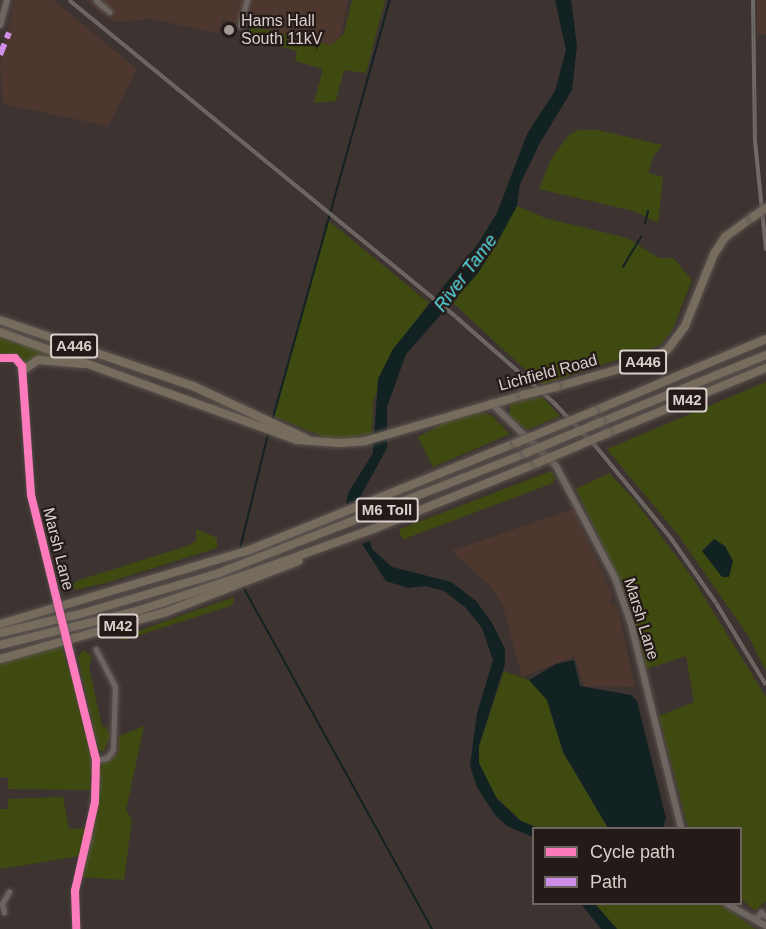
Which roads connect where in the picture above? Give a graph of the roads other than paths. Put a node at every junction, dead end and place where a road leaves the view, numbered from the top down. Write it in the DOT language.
graph roads {
  1 [pos="7,0"];
  2 [pos="248,0"];
  3 [pos="98,1"];
  4 [pos="110,12"];
  5 [pos="0,25"];
  6 [pos="240,26"];
  7 [pos="766,208"];
  8 [pos="0,320"];
  9 [pos="0,332"];
  10 [pos="765,342"];
  11 [pos="766,355"];
  12 [pos="0,358"];
  13 [pos="766,368"];
  14 [pos="108,369"];
  15 [pos="22,371"];
  16 [pos="495,402"];
  17 [pos="307,439"];
  18 [pos="234,584"];
  19 [pos="34,614"];
  20 [pos="0,619"];
  21 [pos="0,624"];
  22 [pos="0,633"];
  23 [pos="30,639"];
  24 [pos="0,645"];
  25 [pos="96,650"];
  26 [pos="0,651"];
  27 [pos="0,659"];
  28 [pos="96,760"];
  29 [pos="681,827"];
  30 [pos="9,892"];
  31 [pos="1,904"];
  32 [pos="730,905"];
  33 [pos="4,914"];
  34 [pos="766,915"];
  35 [pos="754,920"];
  36 [pos="766,926"];
  37 [pos="76,929"];
  1 -- 5 [label="main road"];
  2 -- 6 [label="street"];
  3 -- 4 [label="street"];
  7 -- 16 [label="highway, Lichfield Road / A446, bridge"];
  8 -- 17 [label="highway, A446"];
  9 -- 14 [label="highway, A446"];
  10 -- 19 [label="highway, M42, bridge"];
  11 -- 22 [label="highway, M6 Toll, bridge"];
  12 -- 15 [label="street"];
  13 -- 18 [label="highway, M42, bridge"];
  14 -- 15 [label="highway"];
  14 -- 17 [label="highway, A446"];
  15 -- 28 [label="street, Marsh Lane, bridge"];
  16 -- 17 [label="highway, Lichfield Road / A446"];
  16 -- 29 [label="main road, Marsh Lane"];
  18 -- 23 [label="highway, M42"];
  18 -- 27 [label="highway, M42"];
  19 -- 20 [label="highway"];
  19 -- 21 [label="highway, M42"];
  23 -- 24 [label="highway"];
  23 -- 26 [label="highway, M42"];
  25 -- 28 [label="street"];
  28 -- 37 [label="street, Marsh Lane"];
  30 -- 31 [label="street"];
  31 -- 33 [label="street"];
  32 -- 35 [label="main road"];
  34 -- 35 [label="street"];
  35 -- 36 [label="main road"];
}
